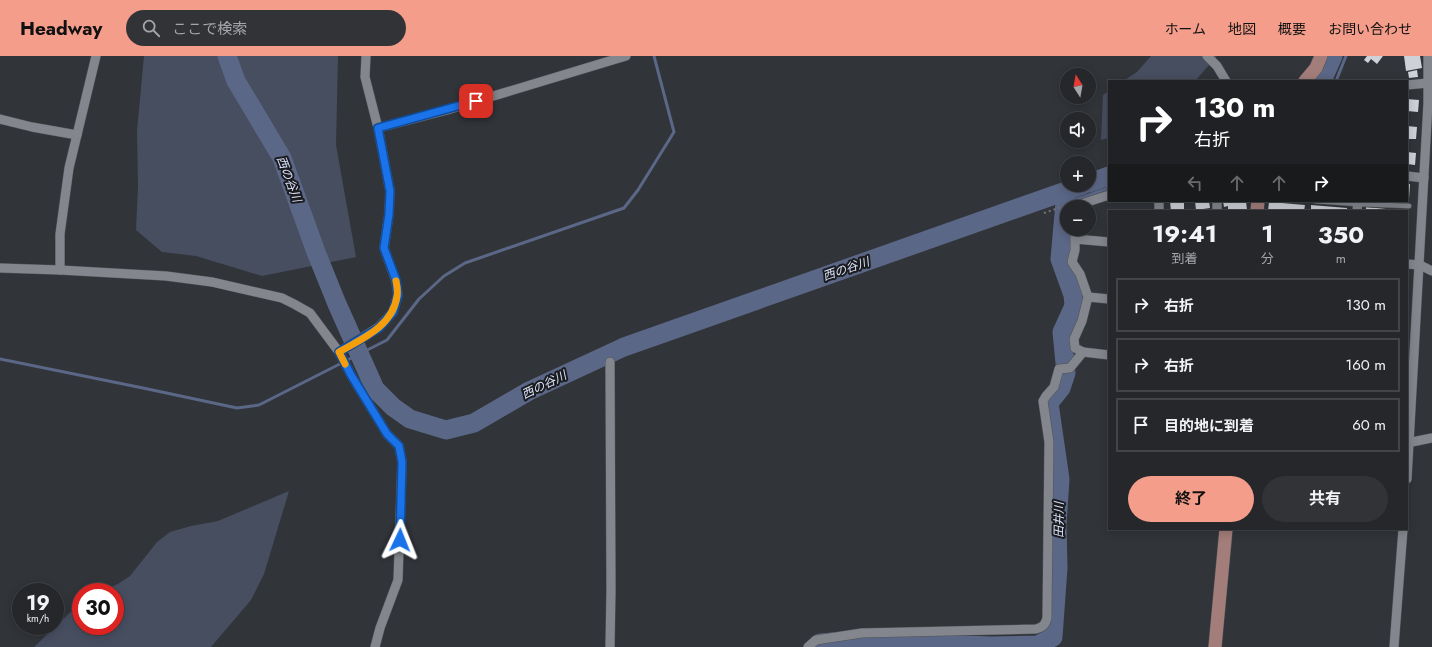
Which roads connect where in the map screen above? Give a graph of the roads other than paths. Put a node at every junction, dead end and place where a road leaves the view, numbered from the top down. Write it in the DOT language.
graph roads {
  1 [pos="96,56"];
  2 [pos="366,56"];
  3 [pos="626,56"];
  4 [pos="1207,56"];
  5 [pos="1320,56"];
  6 [pos="1428,56"];
  7 [pos="1225,80"];
  8 [pos="1306,80"];
  9 [pos="1428,83"];
  10 [pos="1408,85"];
  11 [pos="1430,103"];
  12 [pos="0,119"];
  13 [pos="378,128"];
  14 [pos="77,134"];
  15 [pos="1408,176"];
  16 [pos="1424,178"];
  17 [pos="1108,194"];
  18 [pos="1092,200"];
  19 [pos="1326,202"];
  20 [pos="1357,205"];
  21 [pos="1409,206"];
  22 [pos="1075,239"];
  23 [pos="1108,242"];
  24 [pos="1408,264"];
  25 [pos="1420,265"];
  26 [pos="0,268"];
  27 [pos="60,270"];
  28 [pos="1432,271"];
  29 [pos="1088,297"];
  30 [pos="1108,298"];
  31 [pos="339,352"];
  32 [pos="1083,352"];
  33 [pos="1108,354"];
  34 [pos="610,362"];
  35 [pos="1432,438"];
  36 [pos="1408,443"];
  37 [pos="1226,530"];
  38 [pos="1403,530"];
  39 [pos="374,647"];
  40 [pos="610,647"];
  41 [pos="808,647"];
  42 [pos="1215,647"];
  43 [pos="1394,647"];
  1 -- 14 [label="street"];
  2 -- 13 [label="street"];
  3 -- 13 [label="street"];
  4 -- 7 [label="street"];
  5 -- 8 [label="street"];
  6 -- 9 [label="street"];
  9 -- 10 [label="street"];
  9 -- 11 [label="street"];
  11 -- 16 [label="street"];
  12 -- 14 [label="street"];
  13 -- 31 [label="street"];
  14 -- 27 [label="street"];
  15 -- 16 [label="street"];
  16 -- 25 [label="street"];
  17 -- 18 [label="street"];
  19 -- 20 [label="lane"];
  20 -- 21 [label="lane"];
  22 -- 23 [label="street"];
  22 -- 29 [label="street"];
  24 -- 25 [label="street"];
  25 -- 28 [label="street"];
  25 -- 36 [label="street"];
  26 -- 27 [label="street"];
  27 -- 31 [label="street"];
  29 -- 30 [label="street"];
  29 -- 32 [label="street"];
  31 -- 39 [label="street"];
  32 -- 33 [label="street"];
  32 -- 41 [label="street"];
  34 -- 40 [label="street"];
  35 -- 36 [label="street"];
  37 -- 42 [label="street"];
  38 -- 43 [label="street"];
}
